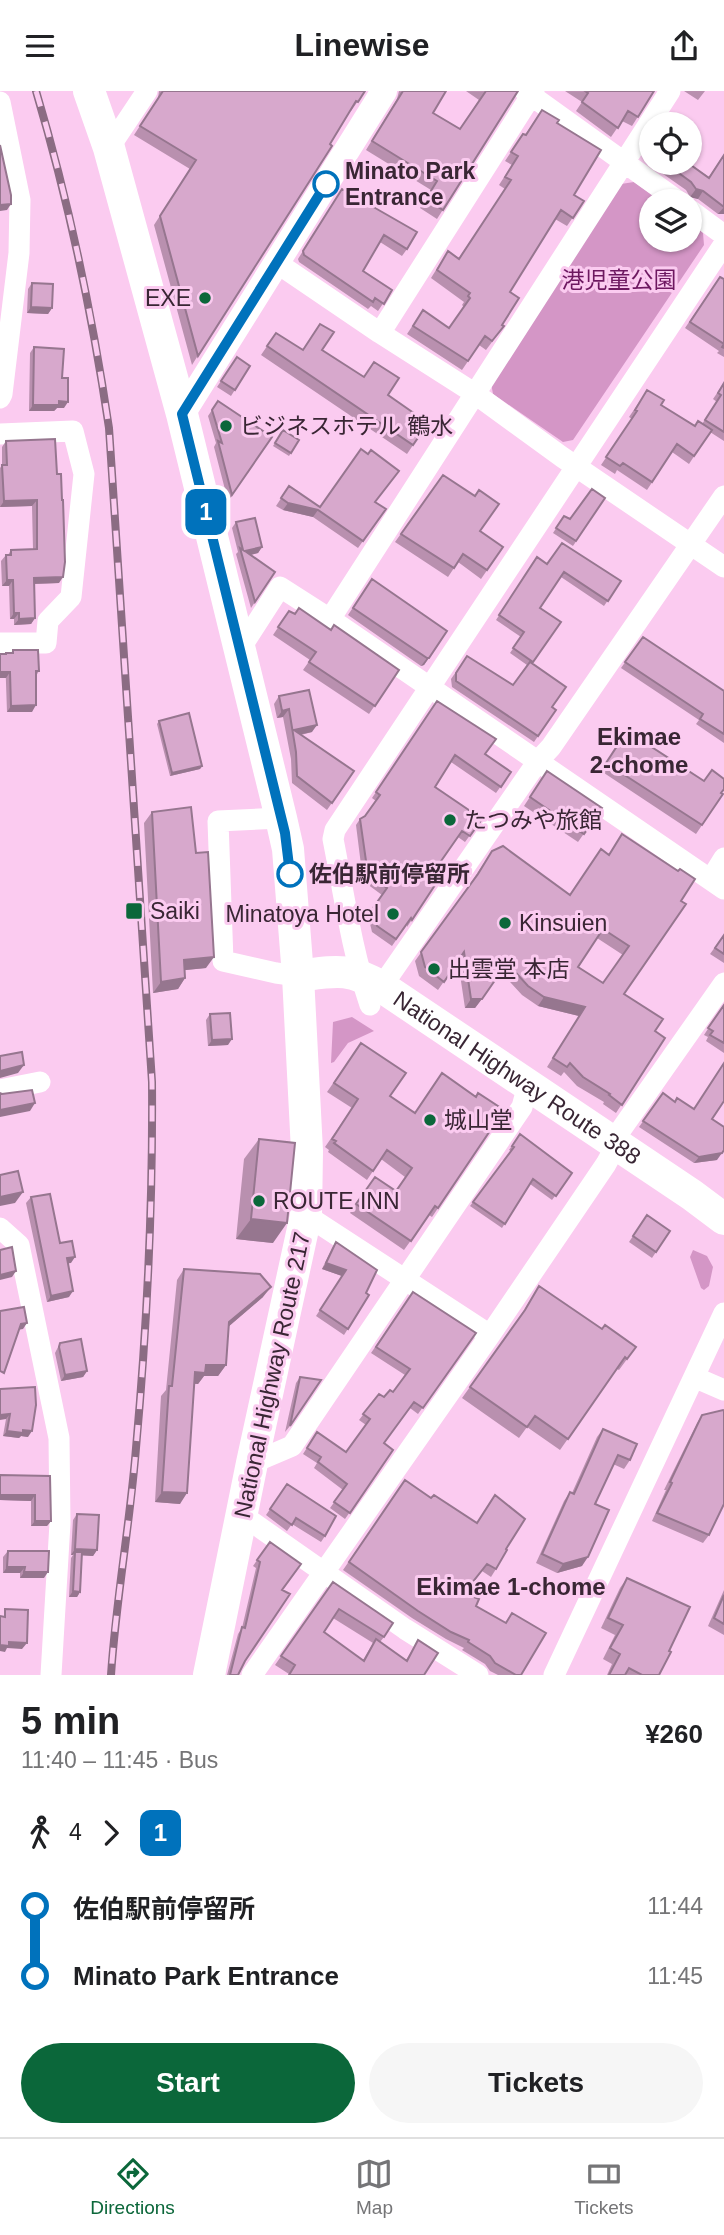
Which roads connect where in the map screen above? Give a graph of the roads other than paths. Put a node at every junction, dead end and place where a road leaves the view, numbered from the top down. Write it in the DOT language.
graph roads {
  1 [pos="89,91"];
  2 [pos="147,91"];
  3 [pos="384,91"];
  4 [pos="670,91"];
  5 [pos="530,92"];
  6 [pos="0,102"];
  7 [pos="110,148"];
  8 [pos="624,163"];
  9 [pos="661,189"];
  10 [pos="702,219"];
  11 [pos="724,235"];
  12 [pos="724,244"];
  13 [pos="277,263"];
  14 [pos="380,333"];
  15 [pos="474,393"];
  16 [pos="0,398"];
  17 [pos="182,414"];
  18 [pos="0,434"];
  19 [pos="576,466"];
  20 [pos="724,496"];
  21 [pos="690,545"];
  22 [pos="724,567"];
  23 [pos="330,619"];
  24 [pos="0,643"];
  25 [pos="240,649"];
  26 [pos="429,687"];
  27 [pos="538,761"];
  28 [pos="281,818"];
  29 [pos="724,858"];
  30 [pos="717,884"];
  31 [pos="298,976"];
  32 [pos="724,983"];
  33 [pos="370,988"];
  34 [pos="40,1081"];
  35 [pos="0,1090"];
  36 [pos="525,1096"];
  37 [pos="610,1153"];
  38 [pos="306,1215"];
  39 [pos="724,1219"];
  40 [pos="0,1228"];
  41 [pos="724,1230"];
  42 [pos="404,1279"];
  43 [pos="724,1313"];
  44 [pos="490,1335"];
  45 [pos="694,1377"];
  46 [pos="724,1391"];
  47 [pos="252,1463"];
  48 [pos="242,1515"];
  49 [pos="323,1571"];
  50 [pos="446,1666"];
  51 [pos="51,1675"];
  52 [pos="209,1675"];
  53 [pos="251,1675"];
  54 [pos="478,1675"];
  55 [pos="554,1675"];
  1 -- 7 [label="highway, National Highway Route 217"];
  2 -- 7 [label="street"];
  3 -- 13 [label="main road"];
  4 -- 8 [label="street"];
  5 -- 8 [label="street"];
  5 -- 14 [label="street"];
  6 -- 16 [label="street"];
  7 -- 17 [label="highway, National Highway Route 217"];
  8 -- 9 [label="street"];
  8 -- 15 [label="street"];
  10 -- 11 [label="street"];
  12 -- 19 [label="street"];
  13 -- 14 [label="street"];
  13 -- 17 [label="main road"];
  14 -- 15 [label="street"];
  15 -- 19 [label="street"];
  15 -- 23 [label="street"];
  17 -- 25 [label="highway, National Highway Route 217"];
  18 -- 24 [label="street"];
  19 -- 21 [label="street"];
  19 -- 26 [label="street"];
  20 -- 21 [label="street"];
  21 -- 22 [label="street"];
  21 -- 27 [label="street"];
  23 -- 25 [label="street"];
  23 -- 26 [label="street"];
  25 -- 28 [label="highway, National Highway Route 217"];
  26 -- 27 [label="street"];
  26 -- 33 [label="street"];
  27 -- 30 [label="street"];
  27 -- 33 [label="street"];
  28 -- 31 [label="highway, National Highway Route 217"];
  28 -- 31 [label="street"];
  29 -- 30 [label="street"];
  31 -- 33 [label="highway"];
  31 -- 38 [label="highway, National Highway Route 217"];
  32 -- 37 [label="street"];
  33 -- 36 [label="highway, National Highway Route 388"];
  34 -- 35 [label="street"];
  36 -- 37 [label="highway, National Highway Route 388"];
  36 -- 42 [label="street"];
  37 -- 39 [label="highway, National Highway Route 388"];
  37 -- 41 [label="highway"];
  37 -- 44 [label="street"];
  38 -- 42 [label="street"];
  38 -- 47 [label="highway, National Highway Route 217"];
  40 -- 51 [label="street"];
  42 -- 44 [label="street"];
  42 -- 47 [label="street"];
  43 -- 45 [label="street"];
  44 -- 49 [label="street"];
  45 -- 46 [label="street"];
  45 -- 55 [label="street"];
  47 -- 48 [label="highway, National Highway Route 217"];
  48 -- 49 [label="street"];
  48 -- 52 [label="highway, National Highway Route 217"];
  49 -- 50 [label="street"];
  49 -- 53 [label="street"];
  50 -- 54 [label="street"];
}
